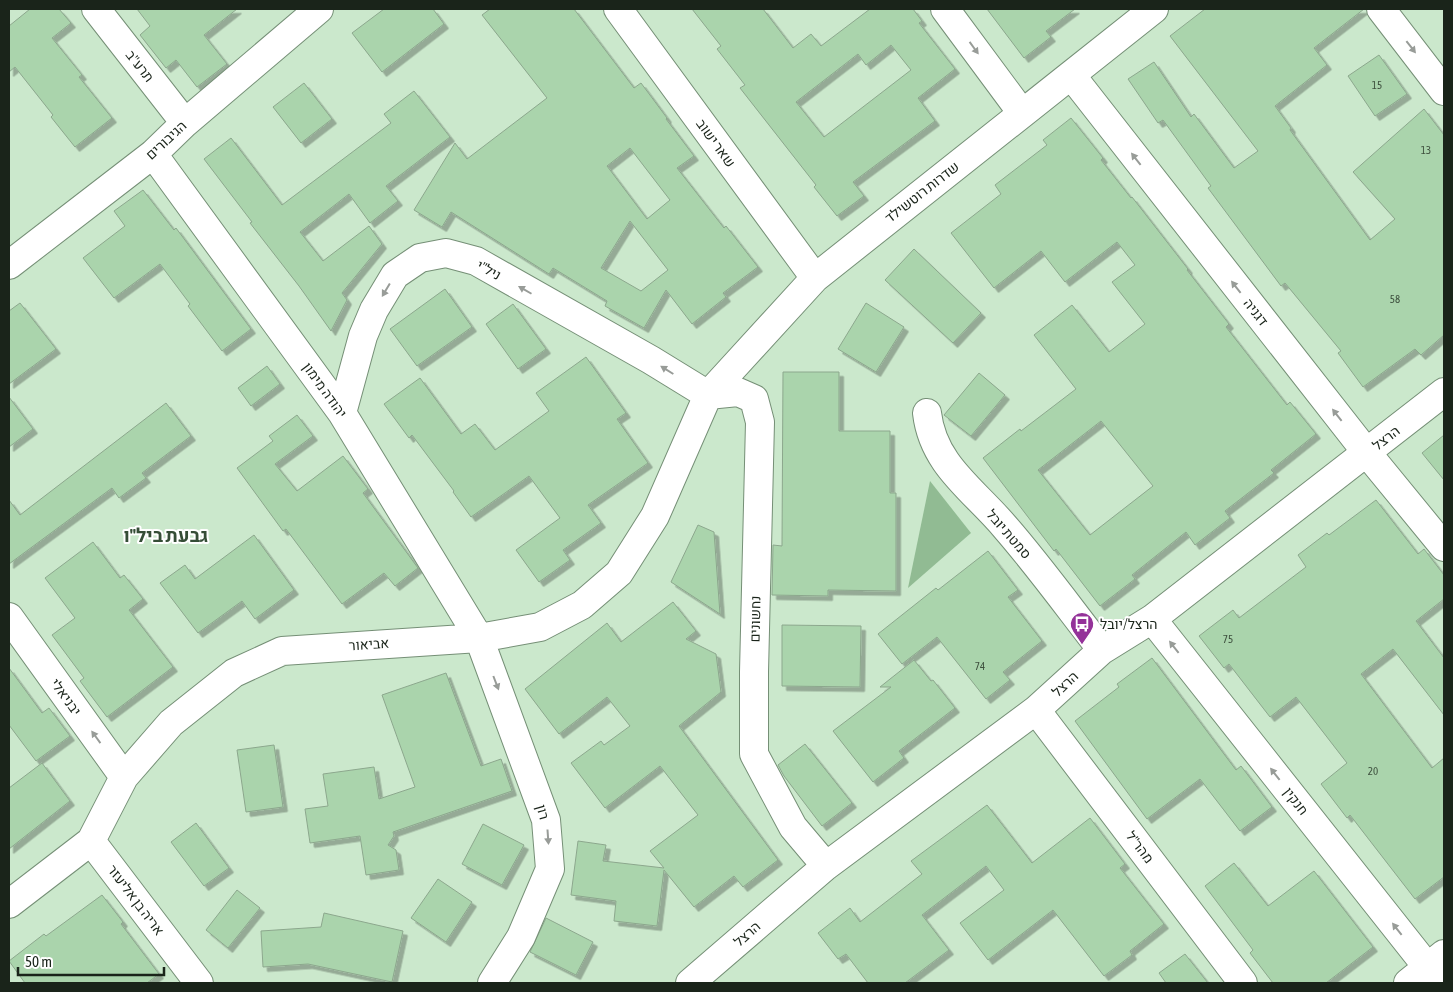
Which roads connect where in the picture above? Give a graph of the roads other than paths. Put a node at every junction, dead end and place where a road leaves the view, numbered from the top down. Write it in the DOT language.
graph roads {
  1 [pos="96,9"];
  2 [pos="319,9"];
  3 [pos="618,9"];
  4 [pos="945,9"];
  5 [pos="1154,9"];
  6 [pos="1381,9"];
  7 [pos="1070,75"];
  8 [pos="1444,91"];
  9 [pos="1022,113"];
  10 [pos="184,123"];
  11 [pos="153,154"];
  12 [pos="9,265"];
  13 [pos="815,278"];
  14 [pos="1444,392"];
  15 [pos="708,395"];
  16 [pos="342,413"];
  17 [pos="927,413"];
  18 [pos="1367,453"];
  19 [pos="1444,547"];
  20 [pos="9,617"];
  21 [pos="1152,619"];
  22 [pos="479,638"];
  23 [pos="1102,650"];
  24 [pos="1036,710"];
  25 [pos="124,777"];
  26 [pos="91,841"];
  27 [pos="826,866"];
  28 [pos="9,904"];
  29 [pos="1430,972"];
  30 [pos="198,983"];
  31 [pos="492,983"];
  32 [pos="690,983"];
  33 [pos="1243,983"];
  1 -- 10 [label="street, תרע\"ב"];
  2 -- 10 [label="street, הגיבורים"];
  3 -- 13 [label="street, שאר ישוב"];
  4 -- 9 [label="street, one-way"];
  5 -- 7 [label="street, שדרות רוטשילד"];
  6 -- 8 [label="street, one-way"];
  7 -- 9 [label="street, שדרות רוטשילד"];
  18 -- 7 [label="street, דגניה, one-way"];
  9 -- 13 [label="street, שדרות רוטשילד"];
  10 -- 11 [label="street, הגיבורים"];
  11 -- 12 [label="street, הגיבורים"];
  11 -- 16 [label="street, יהודה מימון"];
  13 -- 15 [label="street, שדרות רוטשילד"];
  14 -- 18 [label="street, הרצל"];
  15 -- 16 [label="street, ניל\"י, one-way"];
  15 -- 22 [label="street, אביאור"];
  15 -- 27 [label="street, נחשונים"];
  16 -- 22 [label="street, יהודה מימון"];
  17 -- 23 [label="street, סמטת יובל"];
  18 -- 19 [label="street, דגניה"];
  18 -- 21 [label="street, הרצל"];
  25 -- 20 [label="street, יבניאלי, one-way"];
  21 -- 23 [label="street, הרצל"];
  29 -- 21 [label="street, חנקין, one-way"];
  22 -- 25 [label="street, אביאור"];
  22 -- 31 [label="street, רון, one-way"];
  23 -- 24 [label="street, הרצל"];
  24 -- 27 [label="street, הרצל"];
  24 -- 33 [label="street, מהר\"ל"];
  25 -- 26 [label="street, אביאור"];
  26 -- 28 [label="street, אביאור"];
  26 -- 30 [label="street, אריה בן אליעזר"];
  27 -- 32 [label="street, הרצל"];
}
